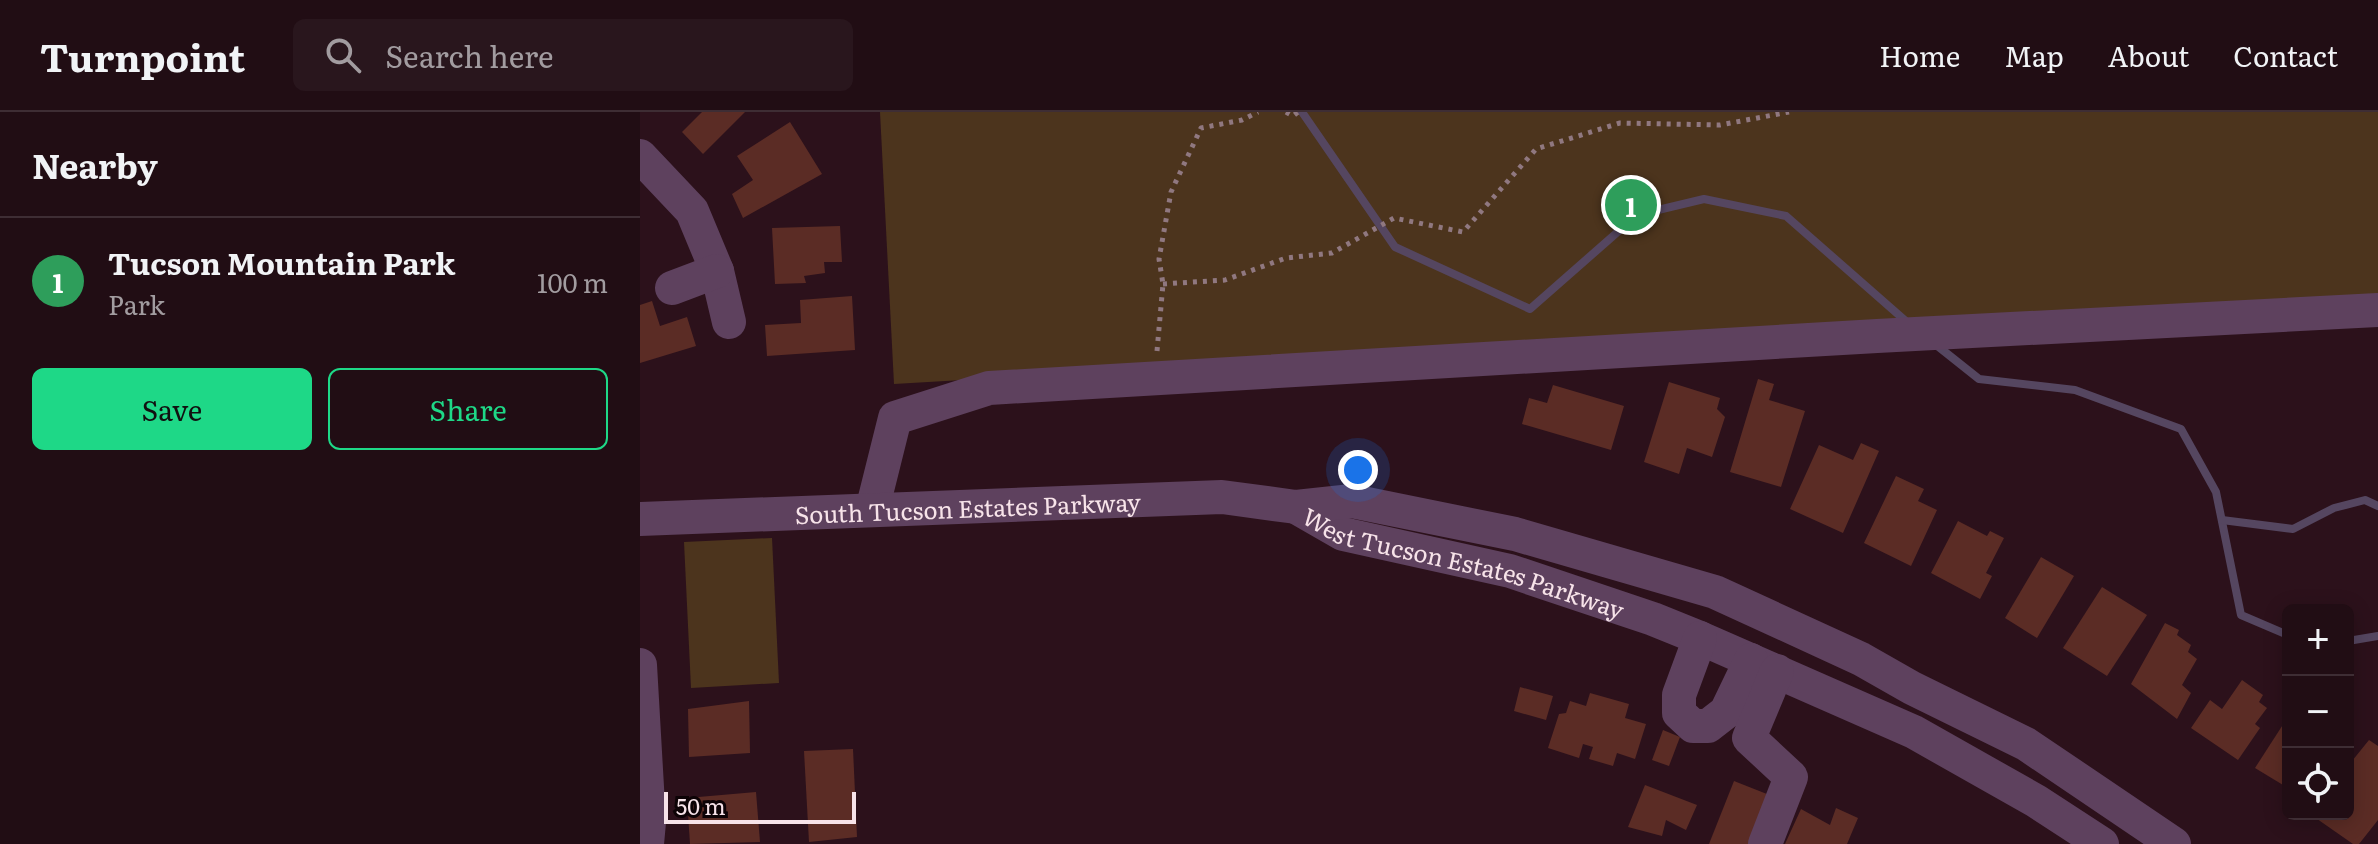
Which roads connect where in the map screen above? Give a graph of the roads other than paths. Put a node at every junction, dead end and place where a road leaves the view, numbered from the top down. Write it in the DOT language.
graph roads {
  1 [pos="640,156"];
  2 [pos="717,271"];
  3 [pos="672,288"];
  4 [pos="2371,319"];
  5 [pos="729,322"];
  6 [pos="1296,507"];
  7 [pos="872,510"];
  8 [pos="640,519"];
  9 [pos="1700,638"];
  10 [pos="1861,659"];
  11 [pos="640,665"];
  12 [pos="1764,666"];
  13 [pos="1840,700"];
  14 [pos="647,844"];
  15 [pos="1765,844"];
  16 [pos="2102,844"];
  17 [pos="2174,844"];
  1 -- 2 [label="street"];
  2 -- 3 [label="street"];
  2 -- 5 [label="street"];
  4 -- 7 [label="street"];
  6 -- 7 [label="street, South Tucson Estates Parkway"];
  6 -- 9 [label="street, West Tucson Estates Parkway"];
  6 -- 10 [label="street, West Tucson Estates Parkway"];
  7 -- 8 [label="street, South Tucson Estates Parkway"];
  9 -- 12 [label="street, West Tucson Estates Parkway"];
  9 -- 12 [label="street"];
  10 -- 13 [label="street"];
  10 -- 17 [label="street, West Tucson Estates Parkway"];
  11 -- 14 [label="street"];
  12 -- 13 [label="street, West Tucson Estates Parkway"];
  12 -- 15 [label="street"];
  13 -- 16 [label="street, West Tucson Estates Parkway"];
}
